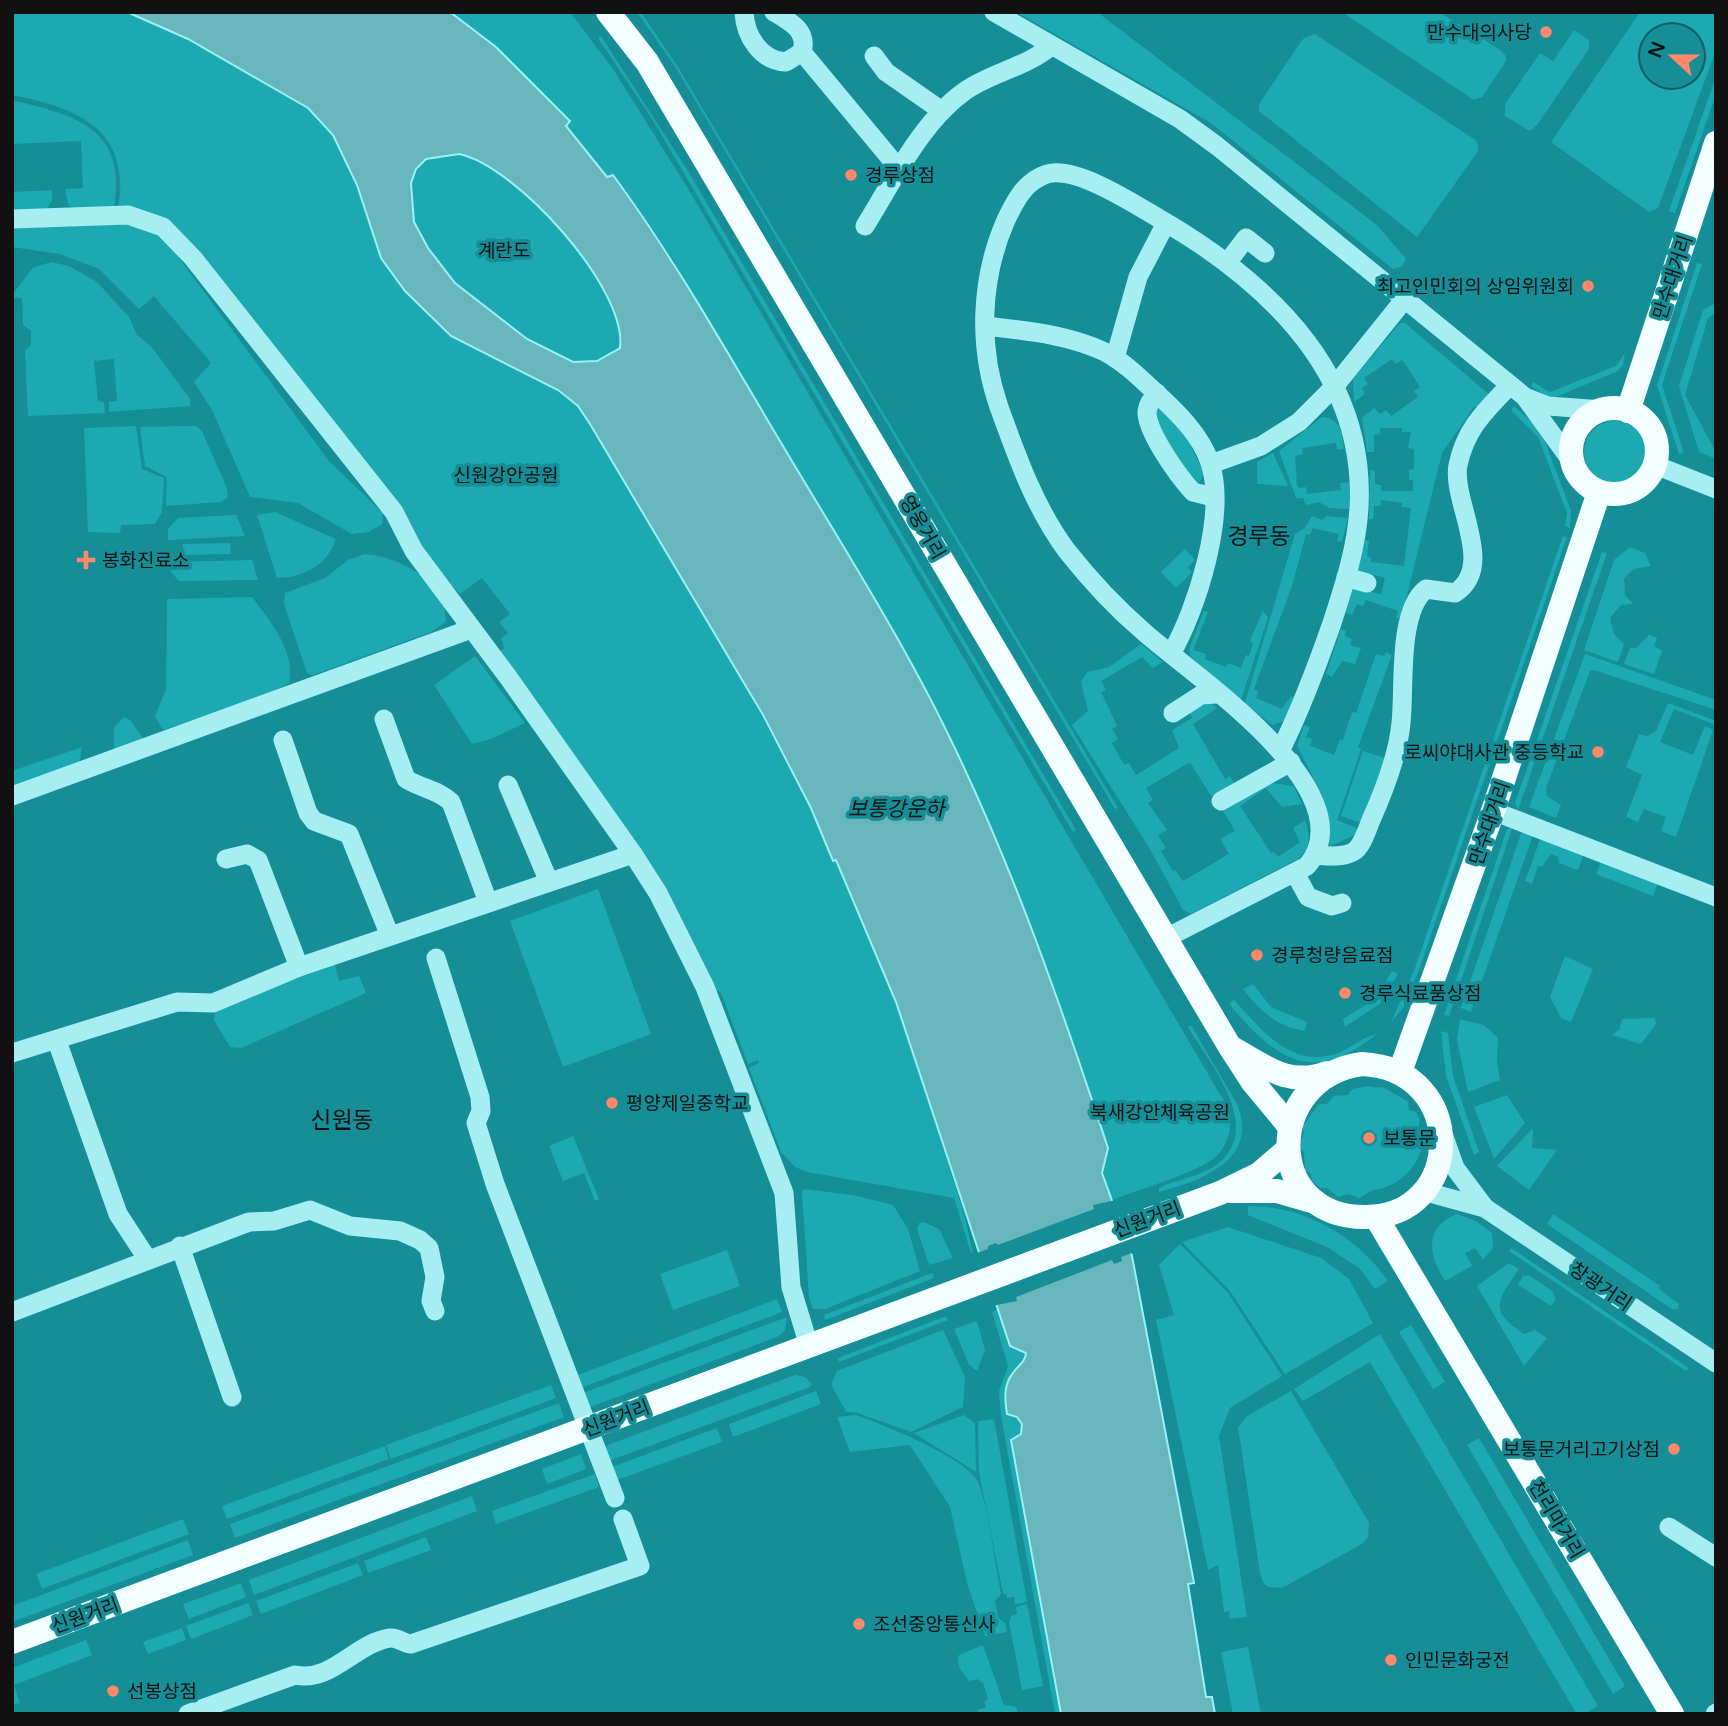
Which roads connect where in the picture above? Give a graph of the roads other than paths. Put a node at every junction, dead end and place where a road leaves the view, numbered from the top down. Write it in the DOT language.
graph roads {
  1 [pos="608,12"];
  2 [pos="744,12"];
  3 [pos="775,12"];
  4 [pos="993,12"];
  5 [pos="1051,46"];
  6 [pos="802,52"];
  7 [pos="874,56"];
  8 [pos="942,111"];
  9 [pos="1716,143"];
  10 [pos="900,170"];
  11 [pos="12,219"];
  12 [pos="1166,223"];
  13 [pos="865,226"];
  14 [pos="1265,253"];
  15 [pos="1227,263"];
  16 [pos="1404,300"];
  17 [pos="985,326"];
  18 [pos="1115,358"];
  19 [pos="1334,387"];
  20 [pos="1518,391"];
  21 [pos="1157,393"];
  22 [pos="1603,410"];
  23 [pos="1628,411"];
  24 [pos="1573,462"];
  25 [pos="1210,464"];
  26 [pos="1655,465"];
  27 [pos="1716,489"];
  28 [pos="1599,492"];
  29 [pos="1213,497"];
  30 [pos="1346,577"];
  31 [pos="1367,583"];
  32 [pos="471,629"];
  33 [pos="1171,654"];
  34 [pos="1216,694"];
  35 [pos="1173,713"];
  36 [pos="384,719"];
  37 [pos="283,740"];
  38 [pos="1286,755"];
  39 [pos="508,785"];
  40 [pos="12,796"];
  41 [pos="1221,801"];
  42 [pos="1493,811"];
  43 [pos="634,854"];
  44 [pos="1316,855"];
  45 [pos="226,859"];
  46 [pos="1295,873"];
  47 [pos="549,882"];
  48 [pos="1716,897"];
  49 [pos="488,902"];
  50 [pos="1342,903"];
  51 [pos="390,936"];
  52 [pos="1167,938"];
  53 [pos="436,958"];
  54 [pos="299,967"];
  55 [pos="57,1041"];
  56 [pos="1230,1047"];
  57 [pos="12,1054"];
  58 [pos="1338,1069"];
  59 [pos="1400,1072"];
  60 [pos="1440,1122"];
  61 [pos="1289,1138"];
  62 [pos="1423,1191"];
  63 [pos="1220,1193"];
  64 [pos="1321,1205"];
  65 [pos="1485,1208"];
  66 [pos="1376,1217"];
  67 [pos="180,1246"];
  68 [pos="148,1260"];
  69 [pos="435,1311"];
  70 [pos="12,1312"];
  71 [pos="809,1346"];
  72 [pos="1716,1363"];
  73 [pos="232,1397"];
  74 [pos="588,1429"];
  75 [pos="615,1499"];
  76 [pos="623,1519"];
  77 [pos="1668,1527"];
  78 [pos="1716,1557"];
  79 [pos="12,1642"];
  80 [pos="188,1714"];
  81 [pos="1672,1714"];
  1 -- 52 [label="main road, 영웅거리"];
  2 -- 6 [label="street"];
  3 -- 6 [label="street"];
  4 -- 5 [label="street"];
  5 -- 8 [label="street"];
  5 -- 16 [label="street"];
  6 -- 10 [label="street"];
  7 -- 8 [label="street"];
  8 -- 10 [label="street"];
  9 -- 23 [label="main road, 만수대거리"];
  10 -- 13 [label="street"];
  11 -- 32 [label="street"];
  12 -- 15 [label="street"];
  12 -- 17 [label="street"];
  12 -- 18 [label="street"];
  14 -- 15 [label="street"];
  15 -- 19 [label="street"];
  16 -- 19 [label="street"];
  16 -- 20 [label="street"];
  17 -- 18 [label="street"];
  17 -- 33 [label="street"];
  18 -- 21 [label="street"];
  19 -- 25 [label="street"];
  19 -- 30 [label="street"];
  20 -- 22 [label="street"];
  20 -- 24 [label="street"];
  20 -- 44 [label="street"];
  21 -- 25 [label="street"];
  21 -- 29 [label="street"];
  22 -- 23 [label="main road"];
  22 -- 24 [label="main road"];
  23 -- 26 [label="main road"];
  24 -- 28 [label="main road"];
  25 -- 29 [label="street"];
  26 -- 27 [label="street"];
  26 -- 28 [label="main road"];
  28 -- 42 [label="main road, 만수대거리"];
  29 -- 33 [label="street"];
  30 -- 31 [label="street"];
  30 -- 38 [label="street"];
  32 -- 40 [label="street"];
  32 -- 43 [label="street"];
  33 -- 34 [label="street"];
  34 -- 35 [label="street"];
  34 -- 38 [label="street"];
  36 -- 49 [label="street"];
  37 -- 51 [label="street"];
  38 -- 41 [label="street"];
  38 -- 44 [label="street"];
  39 -- 47 [label="street"];
  42 -- 48 [label="street"];
  42 -- 59 [label="main road, 만수대거리"];
  43 -- 47 [label="street"];
  43 -- 71 [label="street"];
  44 -- 46 [label="street"];
  45 -- 54 [label="street"];
  46 -- 50 [label="street"];
  46 -- 52 [label="street"];
  47 -- 49 [label="street"];
  49 -- 51 [label="street"];
  51 -- 54 [label="street"];
  52 -- 56 [label="main road, 영웅거리"];
  53 -- 74 [label="street"];
  54 -- 55 [label="street"];
  55 -- 57 [label="street"];
  55 -- 68 [label="street"];
  56 -- 58 [label="main road"];
  56 -- 61 [label="main road, 영웅거리"];
  58 -- 59 [label="main road"];
  58 -- 61 [label="main road"];
  59 -- 60 [label="main road"];
  60 -- 62 [label="main road"];
  60 -- 65 [label="street, 창광거리"];
  61 -- 63 [label="main road, 신원거리"];
  61 -- 64 [label="main road"];
  62 -- 65 [label="street, 창광거리"];
  62 -- 66 [label="main road"];
  63 -- 64 [label="main road, 신원거리"];
  63 -- 71 [label="main road, 신원거리"];
  64 -- 66 [label="main road"];
  65 -- 72 [label="street, 창광거리"];
  66 -- 81 [label="main road, 천리마거리"];
  67 -- 68 [label="street"];
  67 -- 69 [label="street"];
  67 -- 73 [label="street"];
  68 -- 70 [label="street"];
  71 -- 74 [label="main road, 신원거리"];
  74 -- 75 [label="street"];
  74 -- 79 [label="main road, 신원거리"];
  76 -- 80 [label="street"];
  77 -- 78 [label="street"];
}
